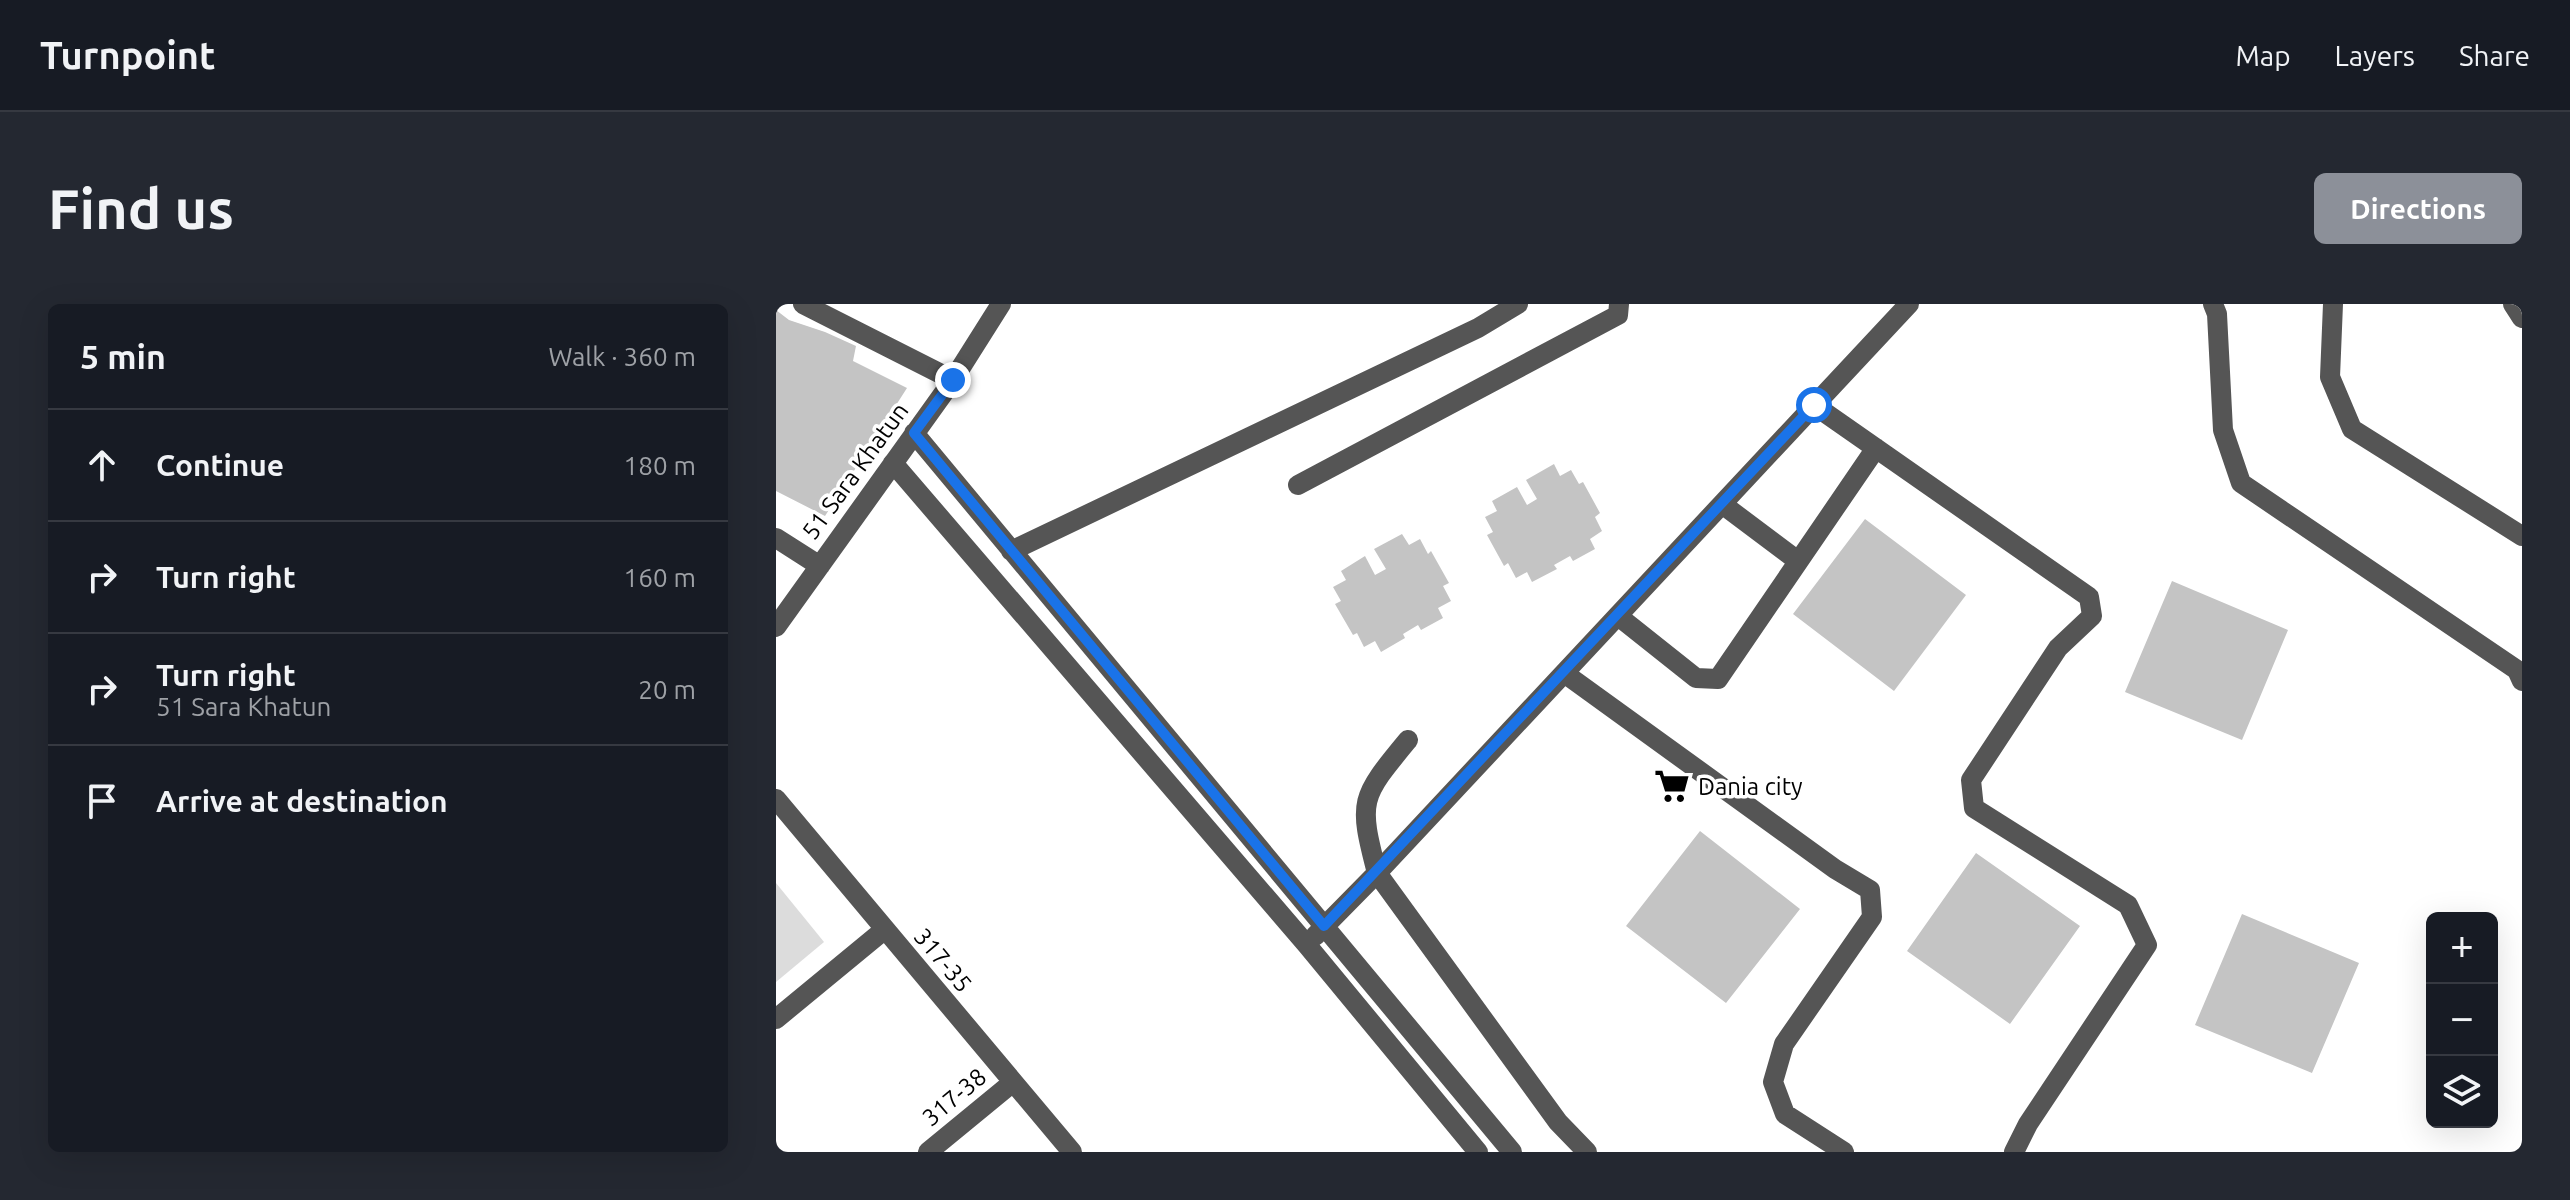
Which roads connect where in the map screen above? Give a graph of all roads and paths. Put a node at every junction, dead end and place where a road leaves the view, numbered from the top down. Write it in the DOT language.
graph roads {
  1 [pos="803,304"];
  2 [pos="1001,304"];
  3 [pos="1518,304"];
  4 [pos="1619,304"];
  5 [pos="1909,304"];
  6 [pos="2213,304"];
  7 [pos="2333,304"];
  8 [pos="2513,304"];
  9 [pos="845,313"];
  10 [pos="2522,318"];
  11 [pos="953,380"];
  12 [pos="1814,405"];
  13 [pos="914,433"];
  14 [pos="1876,448"];
  15 [pos="893,463"];
  16 [pos="1298,485"];
  17 [pos="1722,504"];
  18 [pos="2522,536"];
  19 [pos="776,538"];
  20 [pos="1011,551"];
  21 [pos="1798,561"];
  22 [pos="820,566"];
  23 [pos="1618,616"];
  24 [pos="776,627"];
  25 [pos="1564,673"];
  26 [pos="2522,681"];
  27 [pos="1408,740"];
  28 [pos="776,799"];
  29 [pos="1377,873"];
  30 [pos="1324,926"];
  31 [pos="884,930"];
  32 [pos="1307,945"];
  33 [pos="776,1019"];
  34 [pos="1012,1083"];
  35 [pos="928,1152"];
  36 [pos="1072,1152"];
  37 [pos="1478,1152"];
  38 [pos="1512,1152"];
  39 [pos="1587,1152"];
  40 [pos="1844,1152"];
  41 [pos="2014,1152"];
  1 -- 9 [label="street"];
  2 -- 11 [label="street, 51 Sara Khatun"];
  3 -- 20 [label="street"];
  4 -- 16 [label="street"];
  5 -- 12 [label="street"];
  6 -- 26 [label="street"];
  7 -- 18 [label="street"];
  8 -- 10 [label="street"];
  9 -- 11 [label="street"];
  11 -- 13 [label="street, 51 Sara Khatun"];
  12 -- 14 [label="street"];
  12 -- 17 [label="street"];
  13 -- 15 [label="street, 51 Sara Khatun"];
  13 -- 20 [label="street"];
  14 -- 21 [label="street"];
  14 -- 41 [label="street"];
  15 -- 22 [label="street, 51 Sara Khatun"];
  15 -- 32 [label="street"];
  17 -- 21 [label="street"];
  17 -- 23 [label="street"];
  19 -- 22 [label="street"];
  20 -- 30 [label="street"];
  21 -- 23 [label="street"];
  22 -- 24 [label="street, 51 Sara Khatun"];
  23 -- 25 [label="street"];
  25 -- 29 [label="street"];
  25 -- 40 [label="street"];
  27 -- 29 [label="street"];
  28 -- 31 [label="street, 317-35"];
  29 -- 30 [label="street"];
  29 -- 39 [label="street"];
  30 -- 32 [label="street"];
  30 -- 38 [label="street"];
  31 -- 33 [label="street"];
  31 -- 34 [label="street, 317-35"];
  32 -- 37 [label="street"];
  34 -- 35 [label="street, 317-38"];
  34 -- 36 [label="street, 317-35"];
}
